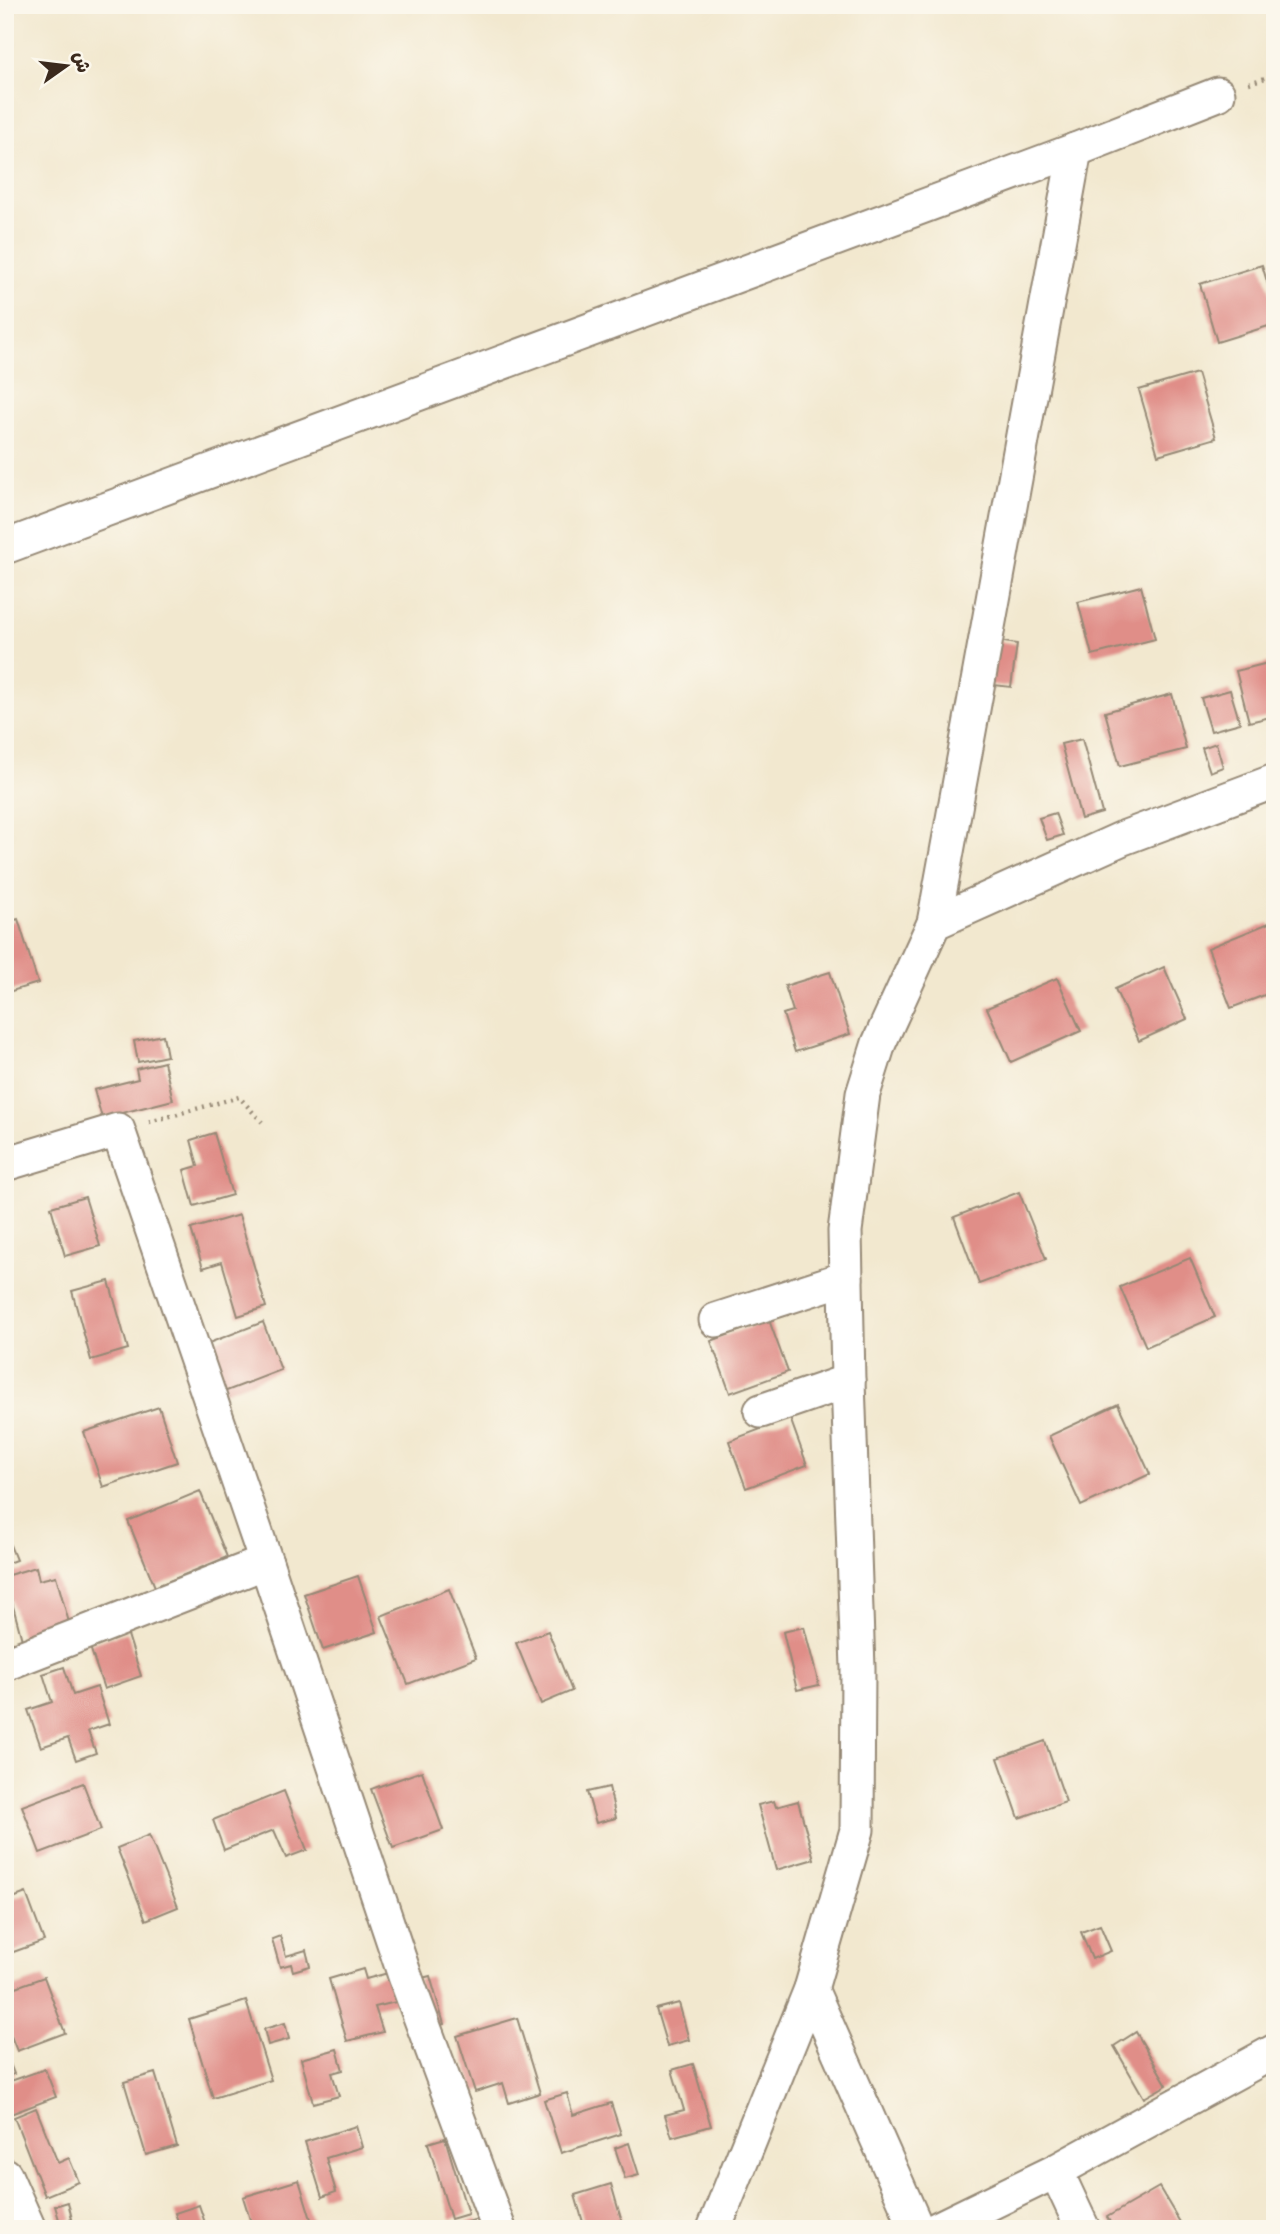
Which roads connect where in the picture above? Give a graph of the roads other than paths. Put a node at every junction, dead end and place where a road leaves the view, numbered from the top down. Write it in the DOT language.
graph roads {
  1 [pos="1218,94"];
  2 [pos="1075,150"];
  3 [pos="5,547"];
  4 [pos="1275,781"];
  5 [pos="934,923"];
  6 [pos="5,1164"];
  7 [pos="846,1278"];
  8 [pos="716,1320"];
  9 [pos="848,1381"];
  10 [pos="761,1411"];
  11 [pos="266,1562"];
  12 [pos="5,1664"];
  13 [pos="811,1989"];
  14 [pos="1275,2051"];
  15 [pos="1056,2171"];
  16 [pos="5,2175"];
  17 [pos="29,2229"];
  18 [pos="499,2229"];
  19 [pos="714,2229"];
  20 [pos="918,2229"];
  21 [pos="937,2229"];
  22 [pos="1083,2229"];
  1 -- 2 [label="street"];
  2 -- 3 [label="street"];
  2 -- 5 [label="street"];
  4 -- 5 [label="street"];
  5 -- 7 [label="street"];
  6 -- 11 [label="street"];
  7 -- 8 [label="street"];
  7 -- 9 [label="street"];
  9 -- 10 [label="street"];
  9 -- 13 [label="street"];
  11 -- 12 [label="street"];
  11 -- 18 [label="street"];
  13 -- 19 [label="street"];
  13 -- 20 [label="street"];
  14 -- 15 [label="street"];
  15 -- 21 [label="street"];
  15 -- 22 [label="street"];
  16 -- 17 [label="street"];
}
